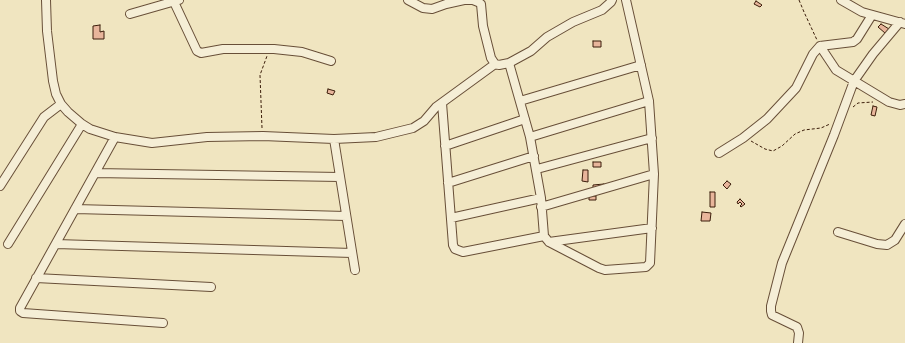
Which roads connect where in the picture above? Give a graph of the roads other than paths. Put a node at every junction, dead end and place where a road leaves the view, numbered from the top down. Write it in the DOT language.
graph roads {
  1 [pos="46,0"];
  2 [pos="408,0"];
  3 [pos="612,0"];
  4 [pos="626,0"];
  5 [pos="841,0"];
  6 [pos="177,1"];
  7 [pos="130,14"];
  8 [pos="872,15"];
  9 [pos="902,23"];
  10 [pos="820,46"];
  11 [pos="331,61"];
  12 [pos="509,63"];
  13 [pos="495,64"];
  14 [pos="640,66"];
  15 [pos="854,80"];
  16 [pos="520,101"];
  17 [pos="649,101"];
  18 [pos="442,103"];
  19 [pos="61,104"];
  20 [pos="905,104"];
  21 [pos="525,119"];
  22 [pos="82,124"];
  23 [pos="115,137"];
  24 [pos="530,137"];
  25 [pos="652,138"];
  26 [pos="334,139"];
  27 [pos="445,146"];
  28 [pos="719,153"];
  29 [pos="534,156"];
  30 [pos="537,169"];
  31 [pos="95,173"];
  32 [pos="654,174"];
  33 [pos="340,177"];
  34 [pos="448,183"];
  35 [pos="0,186"];
  36 [pos="541,198"];
  37 [pos="541,207"];
  38 [pos="75,209"];
  39 [pos="346,216"];
  40 [pos="451,218"];
  41 [pos="905,224"];
  42 [pos="652,228"];
  43 [pos="838,232"];
  44 [pos="546,239"];
  45 [pos="8,244"];
  46 [pos="56,244"];
  47 [pos="352,253"];
  48 [pos="355,270"];
  49 [pos="36,278"];
  50 [pos="211,287"];
  51 [pos="163,323"];
  52 [pos="798,343"];
  1 -- 19 [label="street"];
  2 -- 13 [label="street"];
  3 -- 12 [label="street"];
  4 -- 14 [label="street"];
  5 -- 8 [label="street"];
  6 -- 7 [label="street"];
  6 -- 11 [label="street"];
  8 -- 9 [label="street"];
  8 -- 10 [label="street"];
  9 -- 15 [label="street"];
  10 -- 15 [label="street"];
  10 -- 28 [label="street"];
  12 -- 13 [label="street"];
  12 -- 16 [label="street"];
  13 -- 18 [label="street"];
  14 -- 16 [label="street"];
  14 -- 17 [label="street"];
  15 -- 20 [label="street"];
  15 -- 52 [label="street"];
  16 -- 21 [label="street"];
  17 -- 24 [label="street"];
  17 -- 25 [label="street"];
  18 -- 26 [label="street"];
  18 -- 27 [label="street"];
  19 -- 22 [label="street"];
  19 -- 35 [label="street"];
  21 -- 24 [label="street"];
  21 -- 27 [label="street"];
  22 -- 23 [label="street"];
  22 -- 45 [label="street"];
  23 -- 26 [label="street"];
  23 -- 31 [label="street"];
  24 -- 29 [label="street"];
  25 -- 30 [label="street"];
  25 -- 32 [label="street"];
  26 -- 33 [label="street"];
  27 -- 34 [label="street"];
  29 -- 30 [label="street"];
  29 -- 34 [label="street"];
  30 -- 36 [label="street"];
  31 -- 33 [label="street"];
  31 -- 38 [label="street"];
  32 -- 37 [label="street"];
  32 -- 42 [label="street"];
  33 -- 39 [label="street"];
  34 -- 40 [label="street"];
  36 -- 37 [label="street"];
  36 -- 40 [label="street"];
  37 -- 44 [label="street"];
  38 -- 39 [label="street"];
  38 -- 46 [label="street"];
  39 -- 47 [label="street"];
  40 -- 44 [label="street"];
  41 -- 43 [label="street"];
  42 -- 44 [label="street"];
  42 -- 44 [label="street"];
  46 -- 47 [label="street"];
  46 -- 49 [label="street"];
  47 -- 48 [label="street"];
  49 -- 50 [label="street"];
  49 -- 51 [label="street"];
}
